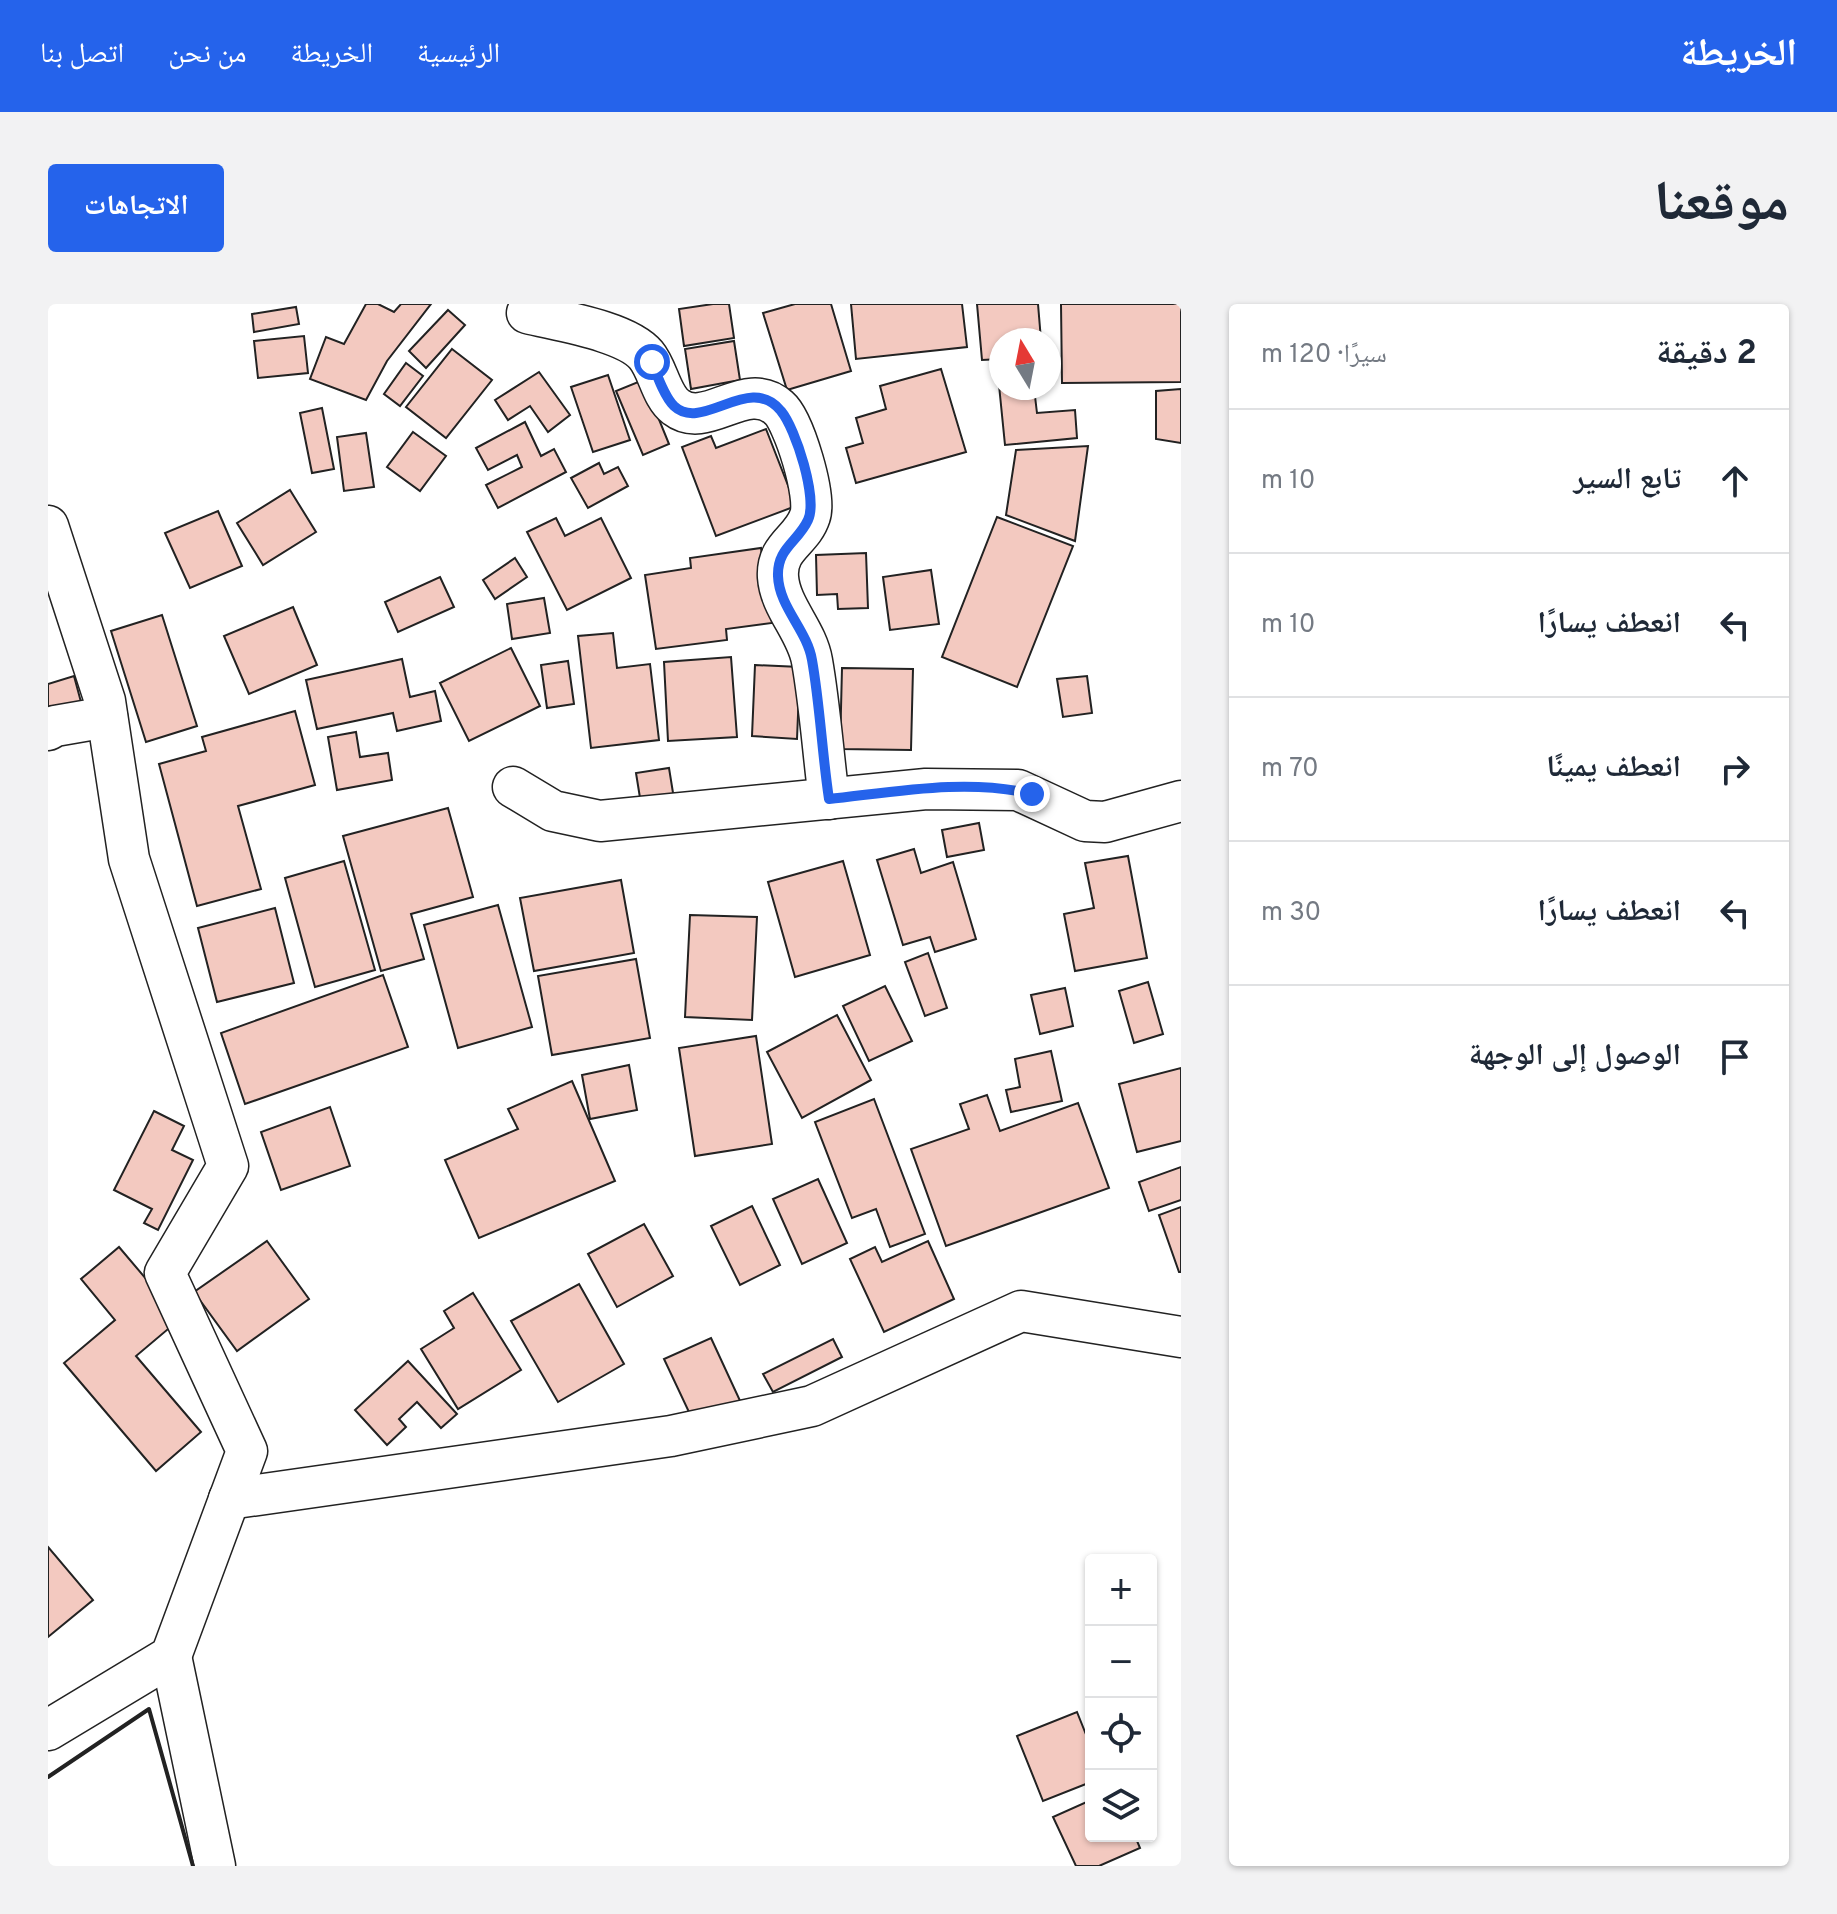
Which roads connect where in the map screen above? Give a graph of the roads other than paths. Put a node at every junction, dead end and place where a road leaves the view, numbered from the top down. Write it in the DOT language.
graph roads {
  1 [pos="527,313"];
  2 [pos="48,526"];
  3 [pos="107,717"];
  4 [pos="48,730"];
  5 [pos="513,787"];
  6 [pos="829,799"];
  7 [pos="1181,801"];
  8 [pos="1181,1337"];
  9 [pos="229,1499"];
  10 [pos="171,1656"];
  11 [pos="48,1730"];
  12 [pos="215,1866"];
  1 -- 6 [label="street"];
  2 -- 3 [label="street"];
  3 -- 4 [label="street"];
  3 -- 9 [label="street"];
  5 -- 6 [label="street"];
  6 -- 7 [label="street"];
  8 -- 9 [label="street"];
  9 -- 10 [label="street"];
  10 -- 11 [label="street"];
  10 -- 12 [label="street"];
}
